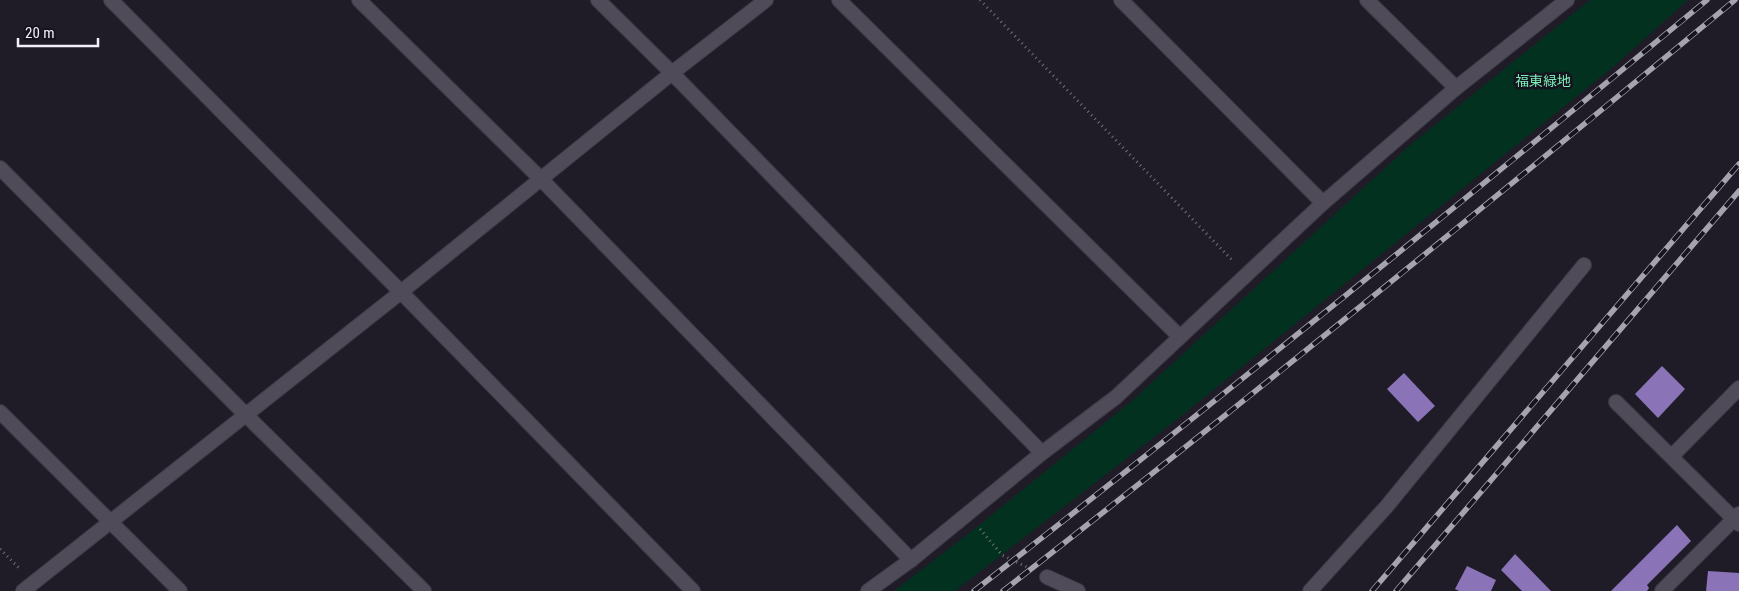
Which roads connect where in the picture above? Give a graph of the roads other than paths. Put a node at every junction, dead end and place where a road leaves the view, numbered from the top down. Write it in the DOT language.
graph roads {
  1 [pos="111,0"];
  2 [pos="359,0"];
  3 [pos="598,0"];
  4 [pos="766,0"];
  5 [pos="839,0"];
  6 [pos="1121,0"];
  7 [pos="1367,0"];
  8 [pos="1567,0"];
  9 [pos="672,72"];
  10 [pos="1456,88"];
  11 [pos="0,168"];
  12 [pos="540,178"];
  13 [pos="1323,204"];
  14 [pos="1584,265"];
  15 [pos="401,292"];
  16 [pos="1180,337"];
  17 [pos="1739,388"];
  18 [pos="1616,402"];
  19 [pos="0,412"];
  20 [pos="246,416"];
  21 [pos="1042,453"];
  22 [pos="1672,456"];
  23 [pos="1737,519"];
  24 [pos="110,522"];
  25 [pos="911,560"];
  26 [pos="1047,577"];
  27 [pos="23,591"];
  28 [pos="180,591"];
  29 [pos="424,591"];
  30 [pos="693,591"];
  31 [pos="868,591"];
  32 [pos="1078,591"];
  33 [pos="1310,591"];
  34 [pos="1662,591"];
  1 -- 15 [label="street"];
  2 -- 12 [label="street"];
  3 -- 9 [label="street"];
  4 -- 9 [label="street"];
  5 -- 16 [label="street"];
  6 -- 13 [label="street"];
  7 -- 10 [label="street"];
  8 -- 10 [label="street"];
  9 -- 12 [label="street"];
  9 -- 21 [label="street"];
  10 -- 13 [label="street"];
  11 -- 20 [label="street"];
  12 -- 15 [label="street"];
  12 -- 25 [label="street"];
  13 -- 16 [label="street"];
  14 -- 33 [label="street"];
  15 -- 20 [label="street"];
  15 -- 30 [label="street"];
  16 -- 21 [label="street"];
  17 -- 22 [label="street"];
  18 -- 22 [label="street"];
  19 -- 24 [label="street"];
  20 -- 24 [label="street"];
  20 -- 29 [label="street"];
  21 -- 25 [label="street"];
  22 -- 23 [label="street"];
  23 -- 34 [label="street"];
  24 -- 27 [label="street"];
  24 -- 28 [label="street"];
  25 -- 31 [label="street"];
  26 -- 32 [label="street"];
}
